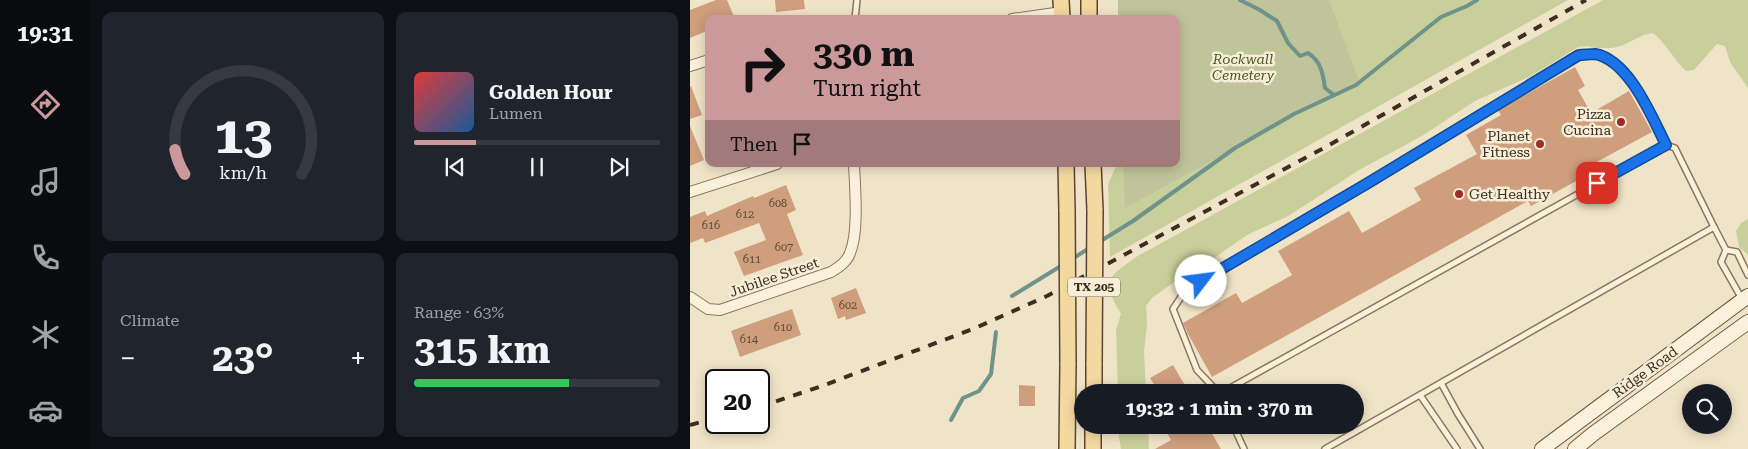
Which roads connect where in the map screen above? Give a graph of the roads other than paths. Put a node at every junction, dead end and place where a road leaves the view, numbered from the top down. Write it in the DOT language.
graph roads {
  1 [pos="857,0"];
  2 [pos="1089,0"];
  3 [pos="1062,10"];
  4 [pos="855,15"];
  5 [pos="1034,15"];
  6 [pos="1089,15"];
  7 [pos="705,61"];
  8 [pos="690,66"];
  9 [pos="1666,145"];
  10 [pos="768,167"];
  11 [pos="854,167"];
  12 [pos="1066,167"];
  13 [pos="1093,167"];
  14 [pos="690,192"];
  15 [pos="1714,227"];
  16 [pos="1726,250"];
  17 [pos="1748,275"];
  18 [pos="690,297"];
  19 [pos="1746,300"];
  20 [pos="1748,322"];
  21 [pos="1441,383"];
  22 [pos="1094,384"];
  23 [pos="1210,384"];
  24 [pos="1238,384"];
  25 [pos="1420,395"];
  26 [pos="1093,434"];
  27 [pos="1237,434"];
  28 [pos="1067,449"];
  29 [pos="1093,449"];
  30 [pos="1244,449"];
  31 [pos="1325,449"];
  32 [pos="1457,449"];
  33 [pos="1480,449"];
  34 [pos="1542,449"];
  35 [pos="1575,449"];
  1 -- 4 [label="lane"];
  2 -- 6 [label="main road"];
  3 -- 5 [label="street"];
  7 -- 8 [label="street"];
  9 -- 15 [label="lane"];
  9 -- 23 [label="lane"];
  9 -- 24 [label="lane"];
  10 -- 14 [label="street"];
  11 -- 18 [label="street, Jubilee Street"];
  12 -- 28 [label="main road, TX 205, bridge"];
  13 -- 22 [label="main road, TX 205, bridge"];
  15 -- 16 [label="lane"];
  15 -- 21 [label="lane"];
  16 -- 17 [label="lane"];
  16 -- 19 [label="lane"];
  19 -- 34 [label="main road, Ridge Road"];
  20 -- 35 [label="main road, Ridge Road"];
  21 -- 25 [label="lane"];
  21 -- 33 [label="lane"];
  25 -- 31 [label="lane"];
  25 -- 32 [label="lane"];
  26 -- 29 [label="main road"];
  27 -- 30 [label="lane"];
}
